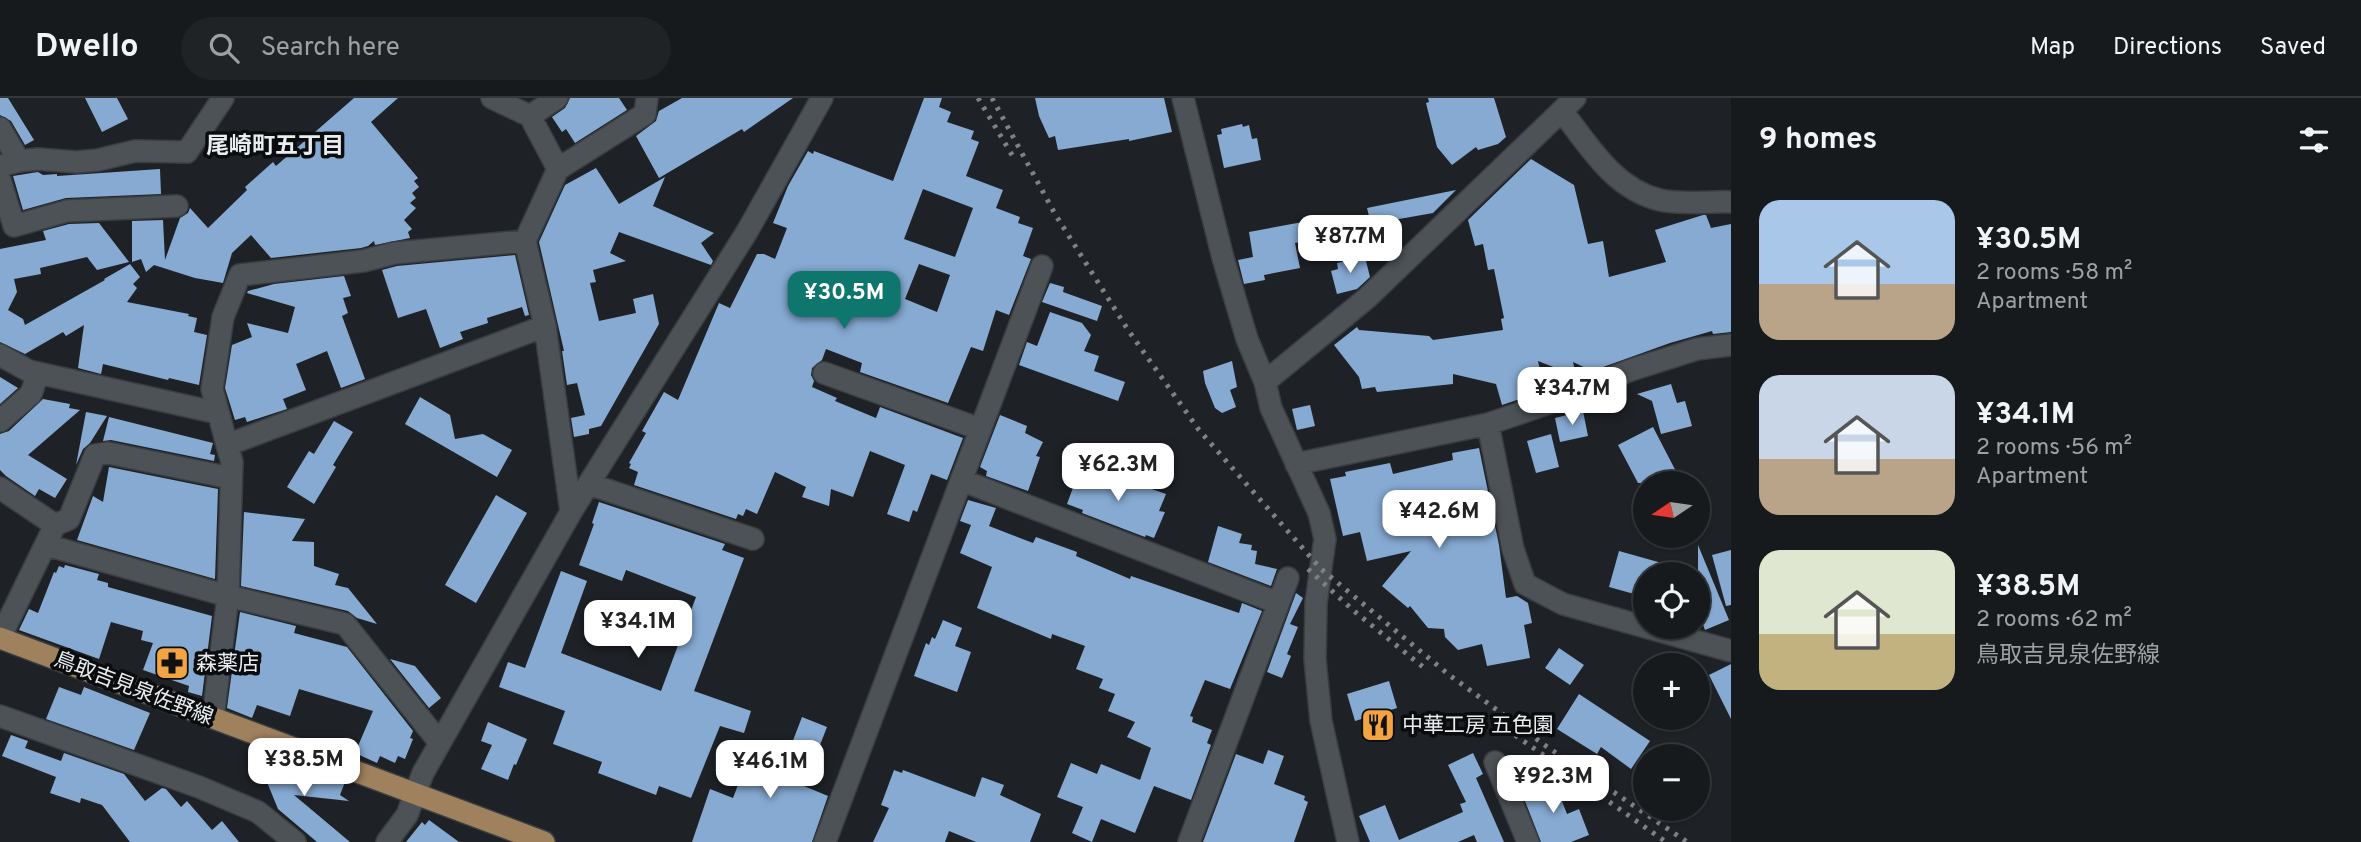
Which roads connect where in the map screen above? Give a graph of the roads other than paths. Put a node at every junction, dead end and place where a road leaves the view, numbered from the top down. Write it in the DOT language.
graph roads {
  1 [pos="223,98"];
  2 [pos="492,98"];
  3 [pos="557,98"];
  4 [pos="647,98"];
  5 [pos="822,98"];
  6 [pos="1183,98"];
  7 [pos="1568,104"];
  8 [pos="530,116"];
  9 [pos="0,128"];
  10 [pos="9,163"];
  11 [pos="558,169"];
  12 [pos="0,180"];
  13 [pos="1731,202"];
  14 [pos="177,206"];
  15 [pos="525,241"];
  16 [pos="1042,266"];
  17 [pos="545,326"];
  18 [pos="1731,345"];
  19 [pos="0,355"];
  20 [pos="38,373"];
  21 [pos="824,373"];
  22 [pos="1265,382"];
  23 [pos="218,413"];
  24 [pos="0,421"];
  25 [pos="1488,424"];
  26 [pos="980,429"];
  27 [pos="227,445"];
  28 [pos="1296,464"];
  29 [pos="231,478"];
  30 [pos="961,480"];
  31 [pos="589,484"];
  32 [pos="0,488"];
  33 [pos="571,512"];
  34 [pos="55,525"];
  35 [pos="753,539"];
  36 [pos="46,545"];
  37 [pos="1288,578"];
  38 [pos="228,596"];
  39 [pos="1278,603"];
  40 [pos="0,638"];
  41 [pos="1731,651"];
  42 [pos="0,716"];
  43 [pos="213,718"];
  44 [pos="440,743"];
  45 [pos="1495,762"];
  46 [pos="415,793"];
  47 [pos="295,842"];
  48 [pos="387,842"];
  49 [pos="544,842"];
  50 [pos="825,842"];
  51 [pos="1189,842"];
  52 [pos="1348,842"];
  53 [pos="1528,842"];
  1 -- 10 [label="street"];
  2 -- 8 [label="street"];
  3 -- 8 [label="street"];
  4 -- 11 [label="street"];
  5 -- 31 [label="street"];
  6 -- 22 [label="street"];
  7 -- 13 [label="street"];
  7 -- 22 [label="street"];
  8 -- 11 [label="street"];
  9 -- 10 [label="street"];
  11 -- 15 [label="street"];
  12 -- 14 [label="street"];
  15 -- 17 [label="street"];
  15 -- 23 [label="street"];
  16 -- 26 [label="street"];
  17 -- 27 [label="street"];
  17 -- 33 [label="street"];
  18 -- 25 [label="street"];
  19 -- 20 [label="street"];
  20 -- 23 [label="street"];
  20 -- 24 [label="street"];
  21 -- 26 [label="street"];
  22 -- 28 [label="street"];
  23 -- 27 [label="street"];
  25 -- 28 [label="street"];
  25 -- 41 [label="street"];
  26 -- 30 [label="street"];
  27 -- 29 [label="street"];
  28 -- 52 [label="street"];
  29 -- 34 [label="street"];
  29 -- 38 [label="street"];
  30 -- 39 [label="street"];
  30 -- 50 [label="street"];
  31 -- 33 [label="street"];
  31 -- 35 [label="street"];
  32 -- 34 [label="street"];
  33 -- 44 [label="street"];
  34 -- 36 [label="street"];
  36 -- 38 [label="street"];
  36 -- 40 [label="street"];
  37 -- 39 [label="street"];
  38 -- 43 [label="street"];
  38 -- 44 [label="street"];
  39 -- 51 [label="street"];
  40 -- 43 [label="main road, 鳥取吉見泉佐野線"];
  42 -- 47 [label="street"];
  43 -- 46 [label="main road, 鳥取吉見泉佐野線"];
  44 -- 46 [label="street"];
  45 -- 53 [label="street"];
  46 -- 48 [label="street"];
  46 -- 49 [label="main road, 鳥取吉見泉佐野線"];
}
